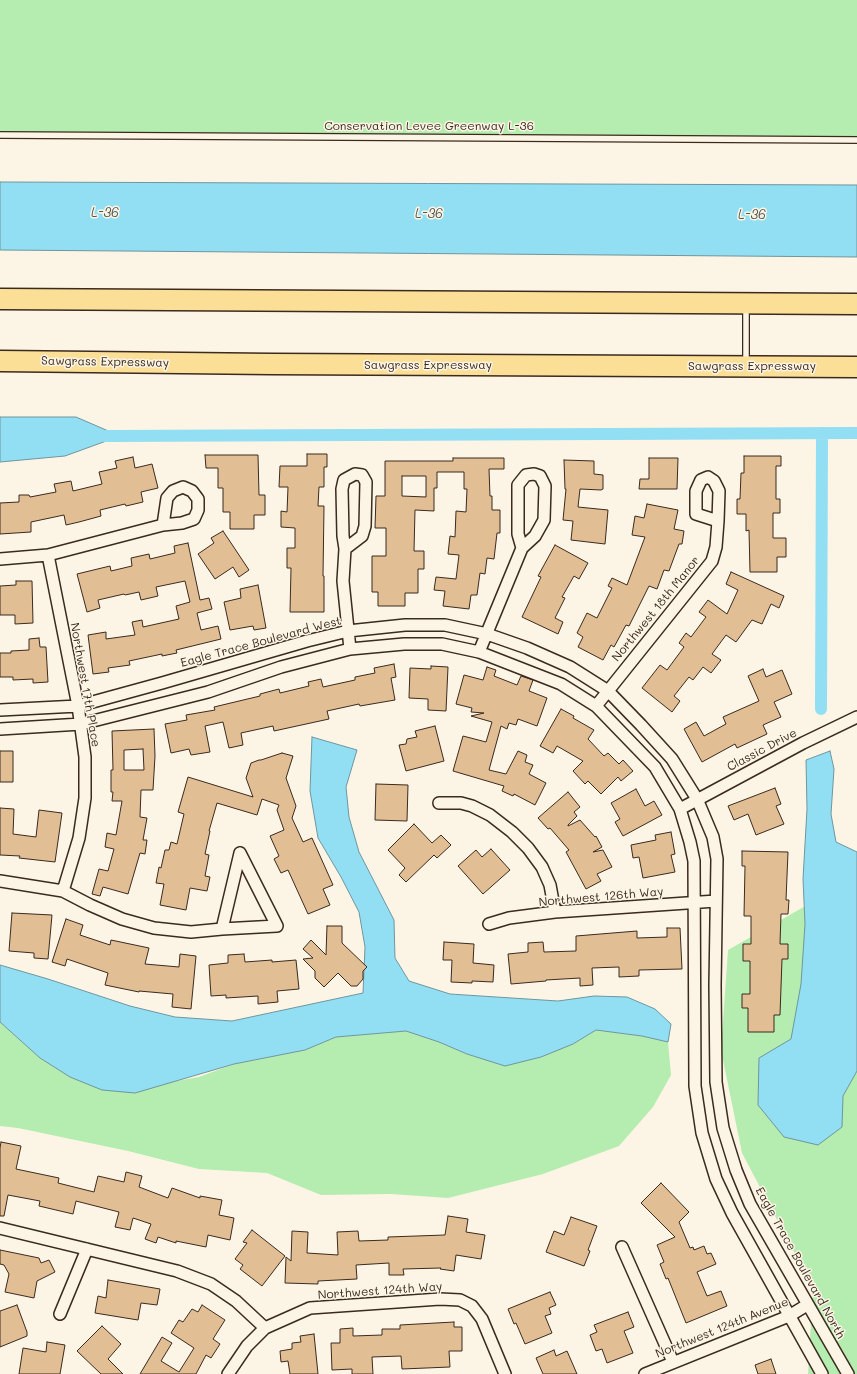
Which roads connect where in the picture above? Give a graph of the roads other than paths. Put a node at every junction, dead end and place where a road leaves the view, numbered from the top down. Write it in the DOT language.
graph roads {
  1 [pos="0,135"];
  2 [pos="857,140"];
  3 [pos="0,299"];
  4 [pos="746,304"];
  5 [pos="857,304"];
  6 [pos="0,361"];
  7 [pos="746,366"];
  8 [pos="857,367"];
  9 [pos="718,521"];
  10 [pos="163,525"];
  11 [pos="522,548"];
  12 [pos="345,549"];
  13 [pos="48,555"];
  14 [pos="0,559"];
  15 [pos="348,631"];
  16 [pos="486,634"];
  17 [pos="350,649"];
  18 [pos="479,652"];
  19 [pos="608,691"];
  20 [pos="78,706"];
  21 [pos="596,706"];
  22 [pos="0,710"];
  23 [pos="857,718"];
  24 [pos="81,724"];
  25 [pos="0,729"];
  26 [pos="696,799"];
  27 [pos="439,803"];
  28 [pos="680,809"];
  29 [pos="0,881"];
  30 [pos="63,891"];
  31 [pos="716,901"];
  32 [pos="694,902"];
  33 [pos="555,912"];
  34 [pos="489,924"];
  35 [pos="222,929"];
  36 [pos="0,1228"];
  37 [pos="622,1247"];
  38 [pos="87,1249"];
  39 [pos="807,1305"];
  40 [pos="60,1314"];
  41 [pos="789,1316"];
  42 [pos="265,1328"];
  43 [pos="673,1362"];
  44 [pos="228,1374"];
  45 [pos="505,1374"];
  46 [pos="645,1374"];
  47 [pos="822,1374"];
  48 [pos="848,1374"];
  1 -- 2 [label="lane, Conservation Levee Greenway L-36"];
  3 -- 4 [label="highway"];
  4 -- 5 [label="highway"];
  4 -- 7 [label="lane"];
  6 -- 7 [label="highway, Sawgrass Expressway"];
  7 -- 8 [label="highway, Sawgrass Expressway"];
  9 -- 19 [label="street, Northwest 18th Manor"];
  10 -- 13 [label="street"];
  11 -- 11 [label="street"];
  11 -- 16 [label="street"];
  12 -- 12 [label="street"];
  12 -- 15 [label="street"];
  13 -- 14 [label="street"];
  13 -- 20 [label="street, Northwest 17th Place"];
  15 -- 16 [label="street, Eagle Trace Boulevard West"];
  15 -- 17 [label="street"];
  15 -- 20 [label="street, Eagle Trace Boulevard West"];
  16 -- 18 [label="street"];
  16 -- 19 [label="street, Eagle Trace Boulevard West"];
  17 -- 18 [label="street"];
  17 -- 24 [label="street"];
  18 -- 21 [label="street"];
  19 -- 21 [label="street, Northwest 18th Manor"];
  19 -- 26 [label="street, Eagle Trace Boulevard West"];
  20 -- 22 [label="street, Eagle Trace Boulevard West"];
  20 -- 24 [label="street, Northwest 17th Place"];
  21 -- 28 [label="street"];
  23 -- 26 [label="street, Classic Drive"];
  24 -- 25 [label="street"];
  24 -- 30 [label="street, Northwest 17th Place"];
  26 -- 28 [label="street, Classic Drive"];
  26 -- 31 [label="street, Eagle Trace Boulevard West"];
  27 -- 33 [label="street"];
  28 -- 32 [label="street"];
  29 -- 30 [label="street"];
  30 -- 35 [label="street"];
  31 -- 32 [label="street, Northwest 126th Way"];
  31 -- 39 [label="street, Eagle Trace Boulevard North"];
  32 -- 33 [label="street, Northwest 126th Way"];
  32 -- 41 [label="street"];
  33 -- 34 [label="street, Northwest 126th Way"];
  35 -- 35 [label="street"];
  36 -- 38 [label="street"];
  37 -- 43 [label="street"];
  38 -- 40 [label="street"];
  38 -- 42 [label="street"];
  39 -- 41 [label="street, Northwest 124th Avenue"];
  39 -- 48 [label="street, Eagle Trace Boulevard North"];
  41 -- 43 [label="street, Northwest 124th Avenue"];
  41 -- 47 [label="street"];
  42 -- 44 [label="street, Northwest 124th Way"];
  42 -- 45 [label="street, Northwest 124th Way"];
  43 -- 46 [label="street, Northwest 124th Avenue"];
}
